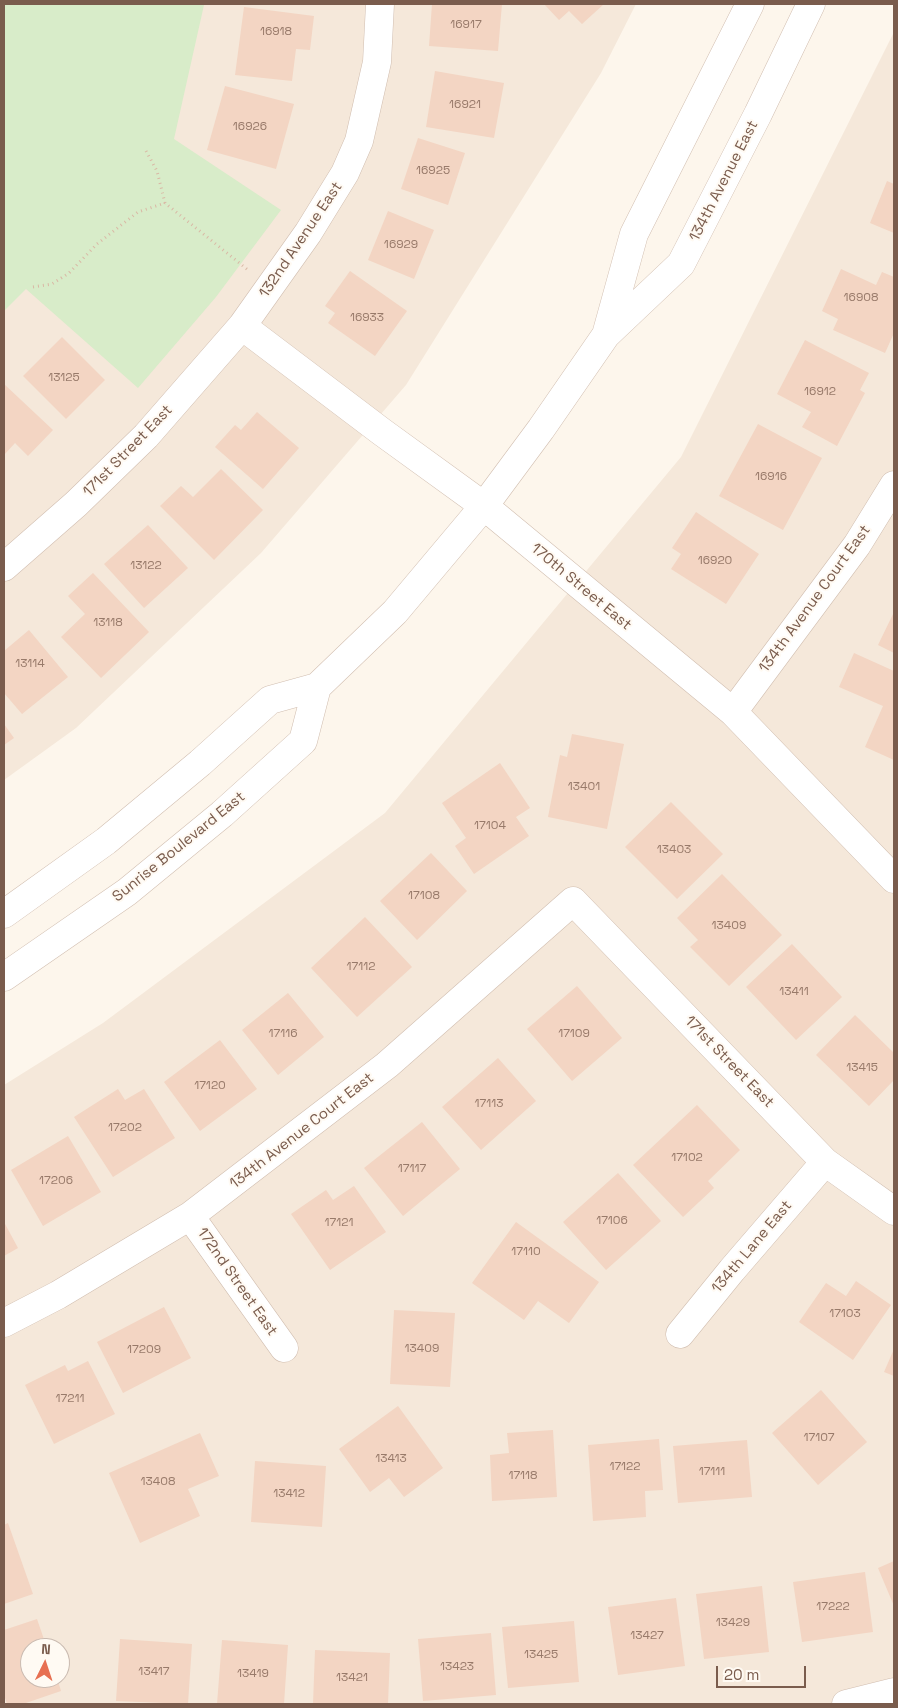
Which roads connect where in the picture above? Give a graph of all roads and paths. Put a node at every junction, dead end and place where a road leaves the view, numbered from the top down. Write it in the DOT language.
graph roads {
  1 [pos="380,4"];
  2 [pos="750,4"];
  3 [pos="811,4"];
  4 [pos="146,151"];
  5 [pos="165,204"];
  6 [pos="33,287"];
  7 [pos="269,288"];
  8 [pos="242,326"];
  9 [pos="606,335"];
  10 [pos="894,485"];
  11 [pos="484,506"];
  12 [pos="4,567"];
  13 [pos="317,688"];
  14 [pos="733,712"];
  15 [pos="894,878"];
  16 [pos="573,902"];
  17 [pos="4,914"];
  18 [pos="4,977"];
  19 [pos="825,1162"];
  20 [pos="894,1211"];
  21 [pos="190,1216"];
  22 [pos="4,1323"];
  23 [pos="680,1334"];
  24 [pos="284,1348"];
  25 [pos="894,1692"];
  26 [pos="846,1704"];
  1 -- 7 [label="street, 132nd Avenue East"];
  2 -- 9 [label="street, 134th Avenue East"];
  3 -- 9 [label="street, 134th Avenue East"];
  4 -- 5 [label="path"];
  5 -- 6 [label="path"];
  5 -- 7 [label="path"];
  7 -- 8 [label="street, 132nd Avenue East"];
  8 -- 11 [label="street, 170th Street East"];
  8 -- 12 [label="street, 171st Street East"];
  9 -- 11 [label="street, 134th Avenue East"];
  10 -- 14 [label="street, 134th Avenue Court East"];
  11 -- 13 [label="street"];
  11 -- 14 [label="street, 170th Street East"];
  13 -- 17 [label="street"];
  13 -- 18 [label="street, Sunrise Boulevard East"];
  14 -- 15 [label="street, 170th Street East"];
  16 -- 19 [label="street, 171st Street East"];
  16 -- 21 [label="street, 134th Avenue Court East"];
  19 -- 20 [label="street, 171st Street East"];
  19 -- 23 [label="street, 134th Lane East"];
  21 -- 22 [label="street, 134th Avenue Court East"];
  21 -- 24 [label="street, 172nd Street East"];
  25 -- 26 [label="street"];
}
